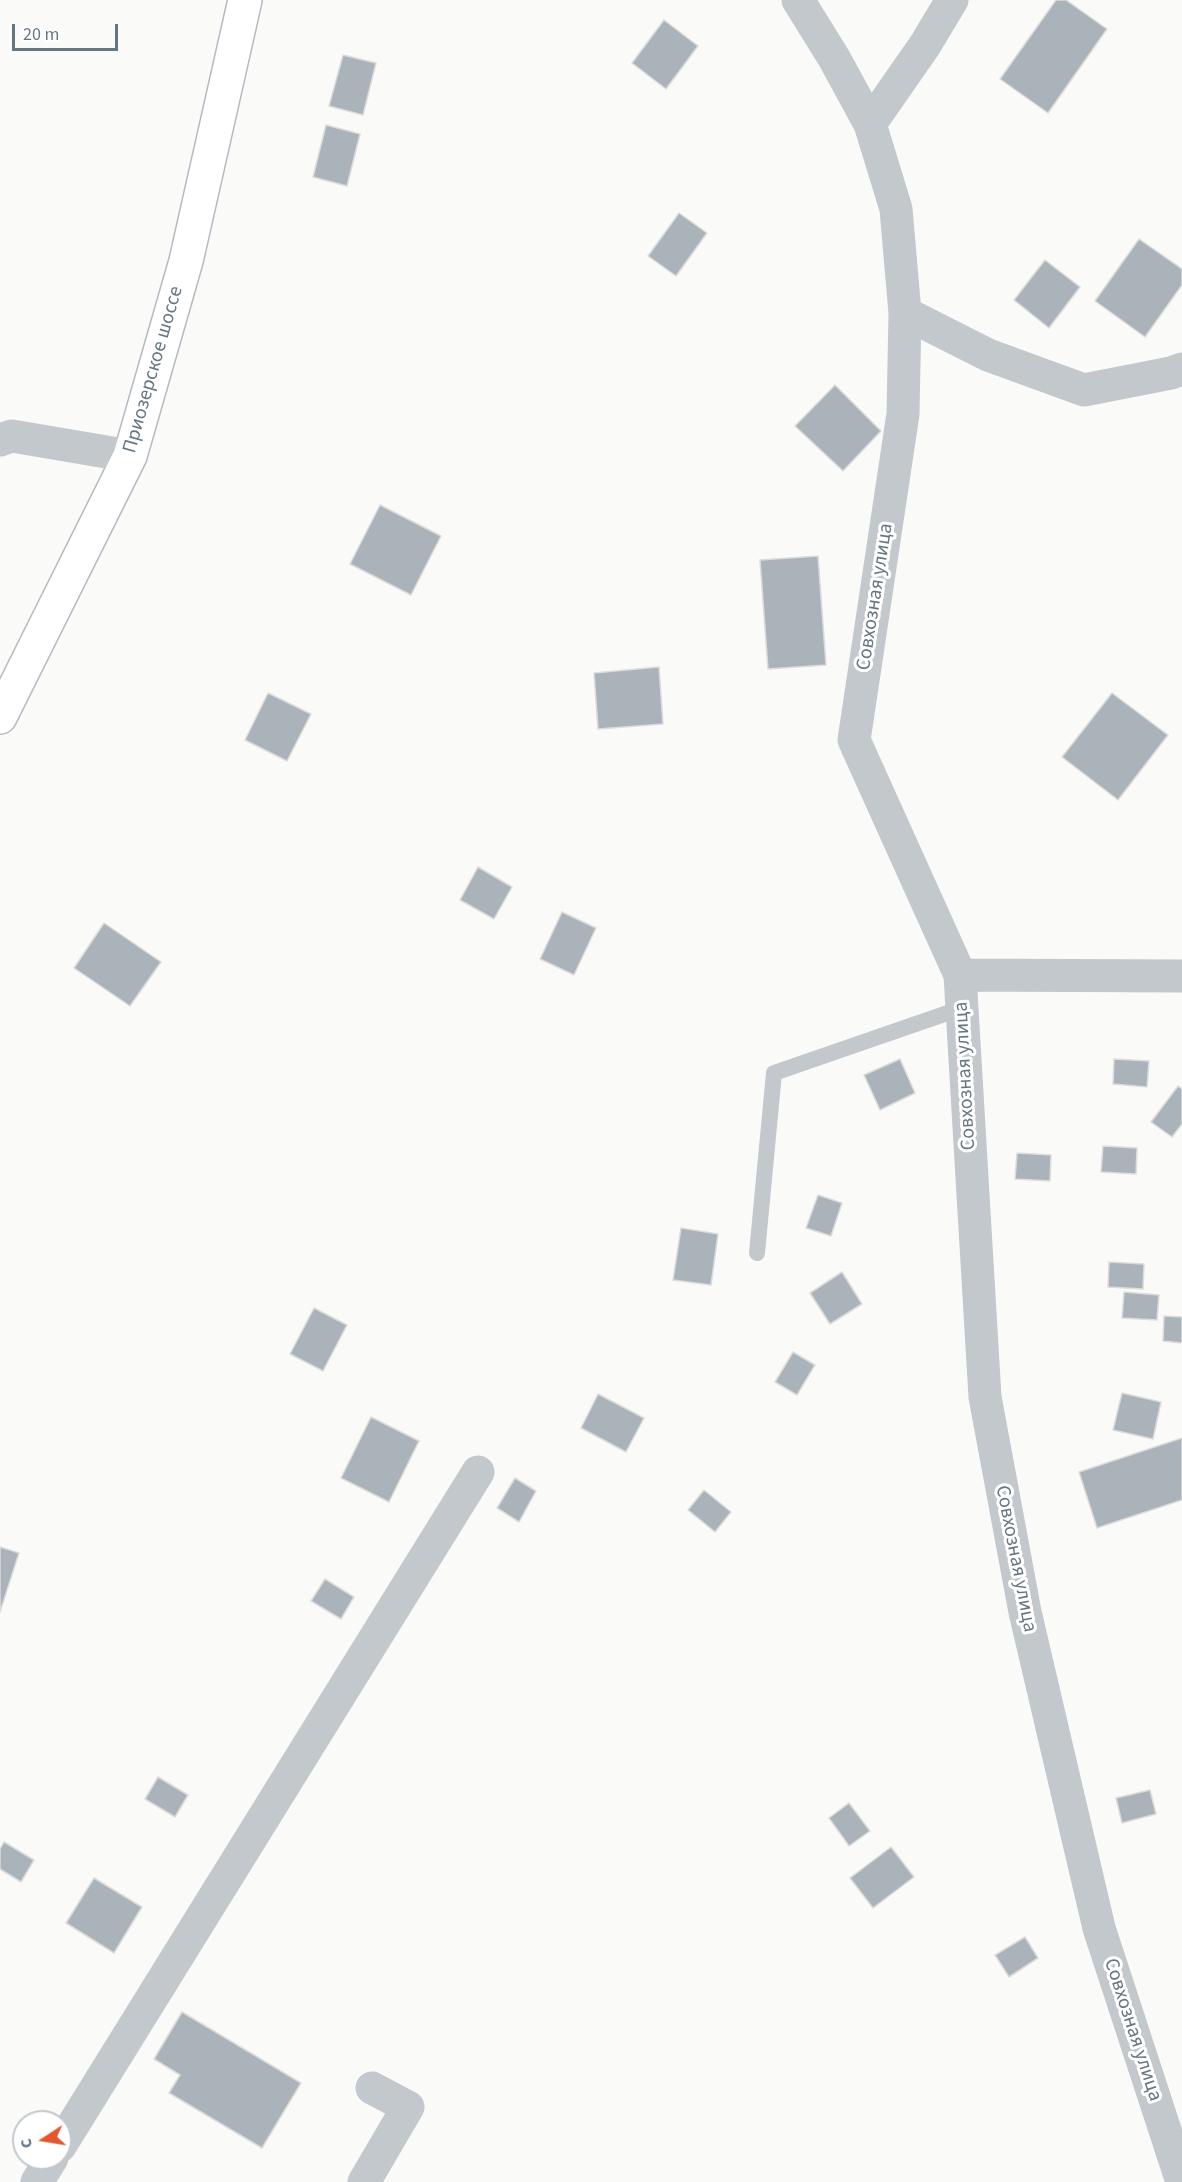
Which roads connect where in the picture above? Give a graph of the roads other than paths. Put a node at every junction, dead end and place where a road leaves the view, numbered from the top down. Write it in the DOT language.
graph roads {
  1 [pos="245,0"];
  2 [pos="798,0"];
  3 [pos="952,0"];
  4 [pos="870,124"];
  5 [pos="905,313"];
  6 [pos="1182,369"];
  7 [pos="0,440"];
  8 [pos="130,456"];
  9 [pos="0,717"];
  10 [pos="960,975"];
  11 [pos="1182,976"];
  12 [pos="962,1008"];
  13 [pos="757,1253"];
  14 [pos="478,1472"];
  15 [pos="372,2088"];
  16 [pos="72,2127"];
  17 [pos="364,2182"];
  18 [pos="1182,2182"];
  1 -- 8 [label="main road, Приозерское шоссе"];
  2 -- 4 [label="street, Совхозная улица"];
  3 -- 4 [label="street"];
  4 -- 5 [label="street, Совхозная улица"];
  5 -- 6 [label="street"];
  5 -- 10 [label="street, Совхозная улица"];
  7 -- 8 [label="street"];
  8 -- 9 [label="main road, Приозерское шоссе"];
  10 -- 11 [label="street"];
  10 -- 12 [label="street, Совхозная улица"];
  12 -- 13 [label="lane"];
  12 -- 18 [label="street, Совхозная улица"];
  14 -- 16 [label="street"];
  15 -- 17 [label="street"];
}
